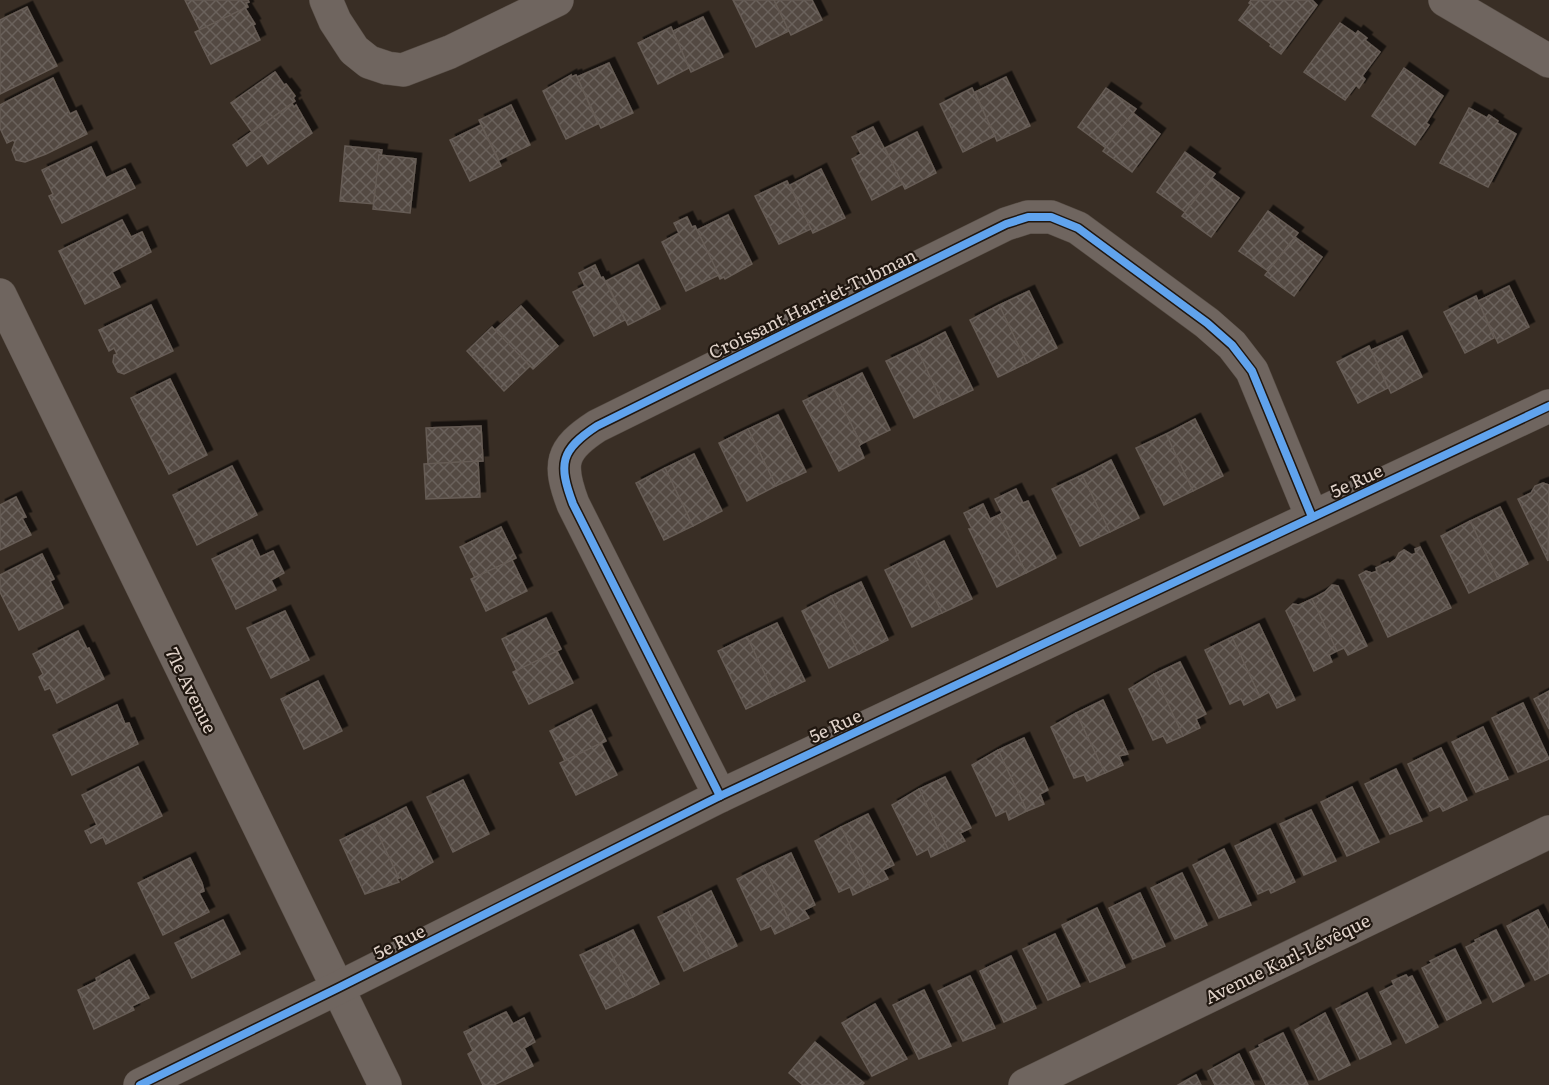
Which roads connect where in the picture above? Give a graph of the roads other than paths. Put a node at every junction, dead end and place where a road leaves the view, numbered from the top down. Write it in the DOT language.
graph roads {
  1 [pos="326,0"];
  2 [pos="557,0"];
  3 [pos="1445,0"];
  4 [pos="1549,61"];
  5 [pos="0,295"];
  6 [pos="1549,406"];
  7 [pos="1312,517"];
  8 [pos="720,796"];
  9 [pos="1549,832"];
  10 [pos="338,988"];
  11 [pos="140,1085"];
  12 [pos="385,1085"];
  13 [pos="1025,1085"];
  1 -- 2 [label="street"];
  3 -- 4 [label="street"];
  5 -- 10 [label="street, 71e Avenue"];
  6 -- 7 [label="street, 5e Rue"];
  7 -- 8 [label="street, 5e Rue"];
  7 -- 8 [label="street, Croissant Harriet-Tubman"];
  8 -- 10 [label="street, 5e Rue"];
  9 -- 13 [label="street, Avenue Karl-Lévêque"];
  10 -- 11 [label="street, 5e Rue"];
  10 -- 12 [label="street, 71e Avenue"];
}
